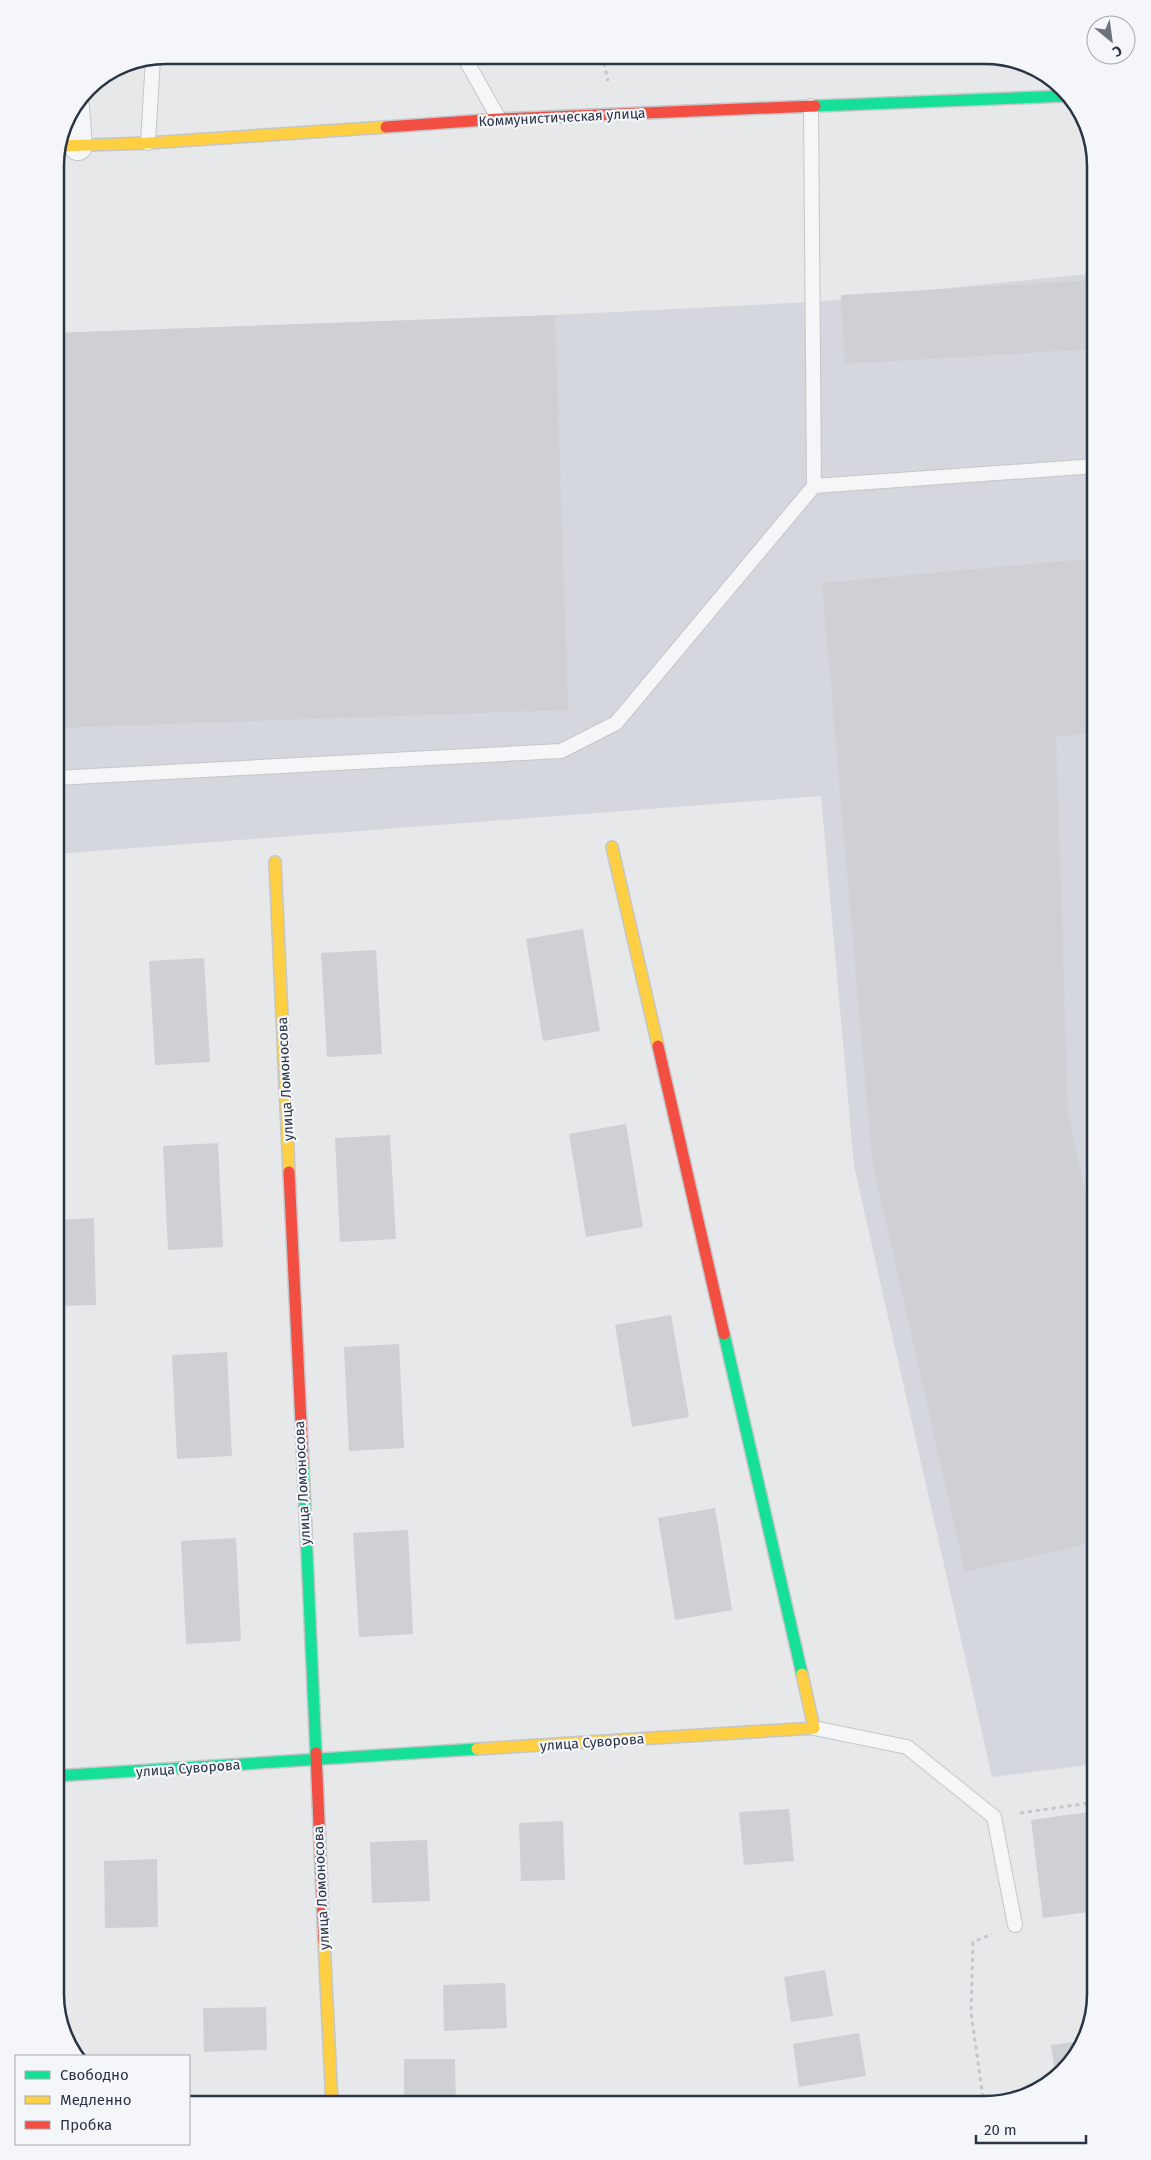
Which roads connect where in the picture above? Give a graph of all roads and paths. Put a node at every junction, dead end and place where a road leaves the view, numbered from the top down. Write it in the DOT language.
graph roads {
  1 [pos="468,64"];
  2 [pos="153,65"];
  3 [pos="1059,96"];
  4 [pos="811,106"];
  5 [pos="499,119"];
  6 [pos="71,129"];
  7 [pos="148,143"];
  8 [pos="68,146"];
  9 [pos="1087,467"];
  10 [pos="814,486"];
  11 [pos="64,778"];
  12 [pos="612,847"];
  13 [pos="275,862"];
  14 [pos="814,1728"];
  15 [pos="314,1759"];
  16 [pos="64,1775"];
  17 [pos="1087,1803"];
  18 [pos="994,1817"];
  19 [pos="1015,1925"];
  20 [pos="332,2096"];
  21 [pos="983,2096"];
  1 -- 5 [label="lane"];
  2 -- 7 [label="lane"];
  3 -- 4 [label="street, Коммунистическая улица"];
  4 -- 5 [label="street, Коммунистическая улица"];
  4 -- 10 [label="lane"];
  5 -- 7 [label="street, Коммунистическая улица"];
  6 -- 8 [label="street"];
  7 -- 8 [label="street, Коммунистическая улица"];
  9 -- 10 [label="lane"];
  10 -- 11 [label="lane"];
  12 -- 14 [label="street"];
  13 -- 15 [label="street, улица Ломоносова"];
  14 -- 15 [label="street, улица Суворова"];
  14 -- 18 [label="lane, улица Суворова"];
  15 -- 16 [label="street, улица Суворова"];
  15 -- 20 [label="street, улица Ломоносова"];
  17 -- 18 [label="path"];
  18 -- 19 [label="lane"];
  19 -- 21 [label="path"];
}
